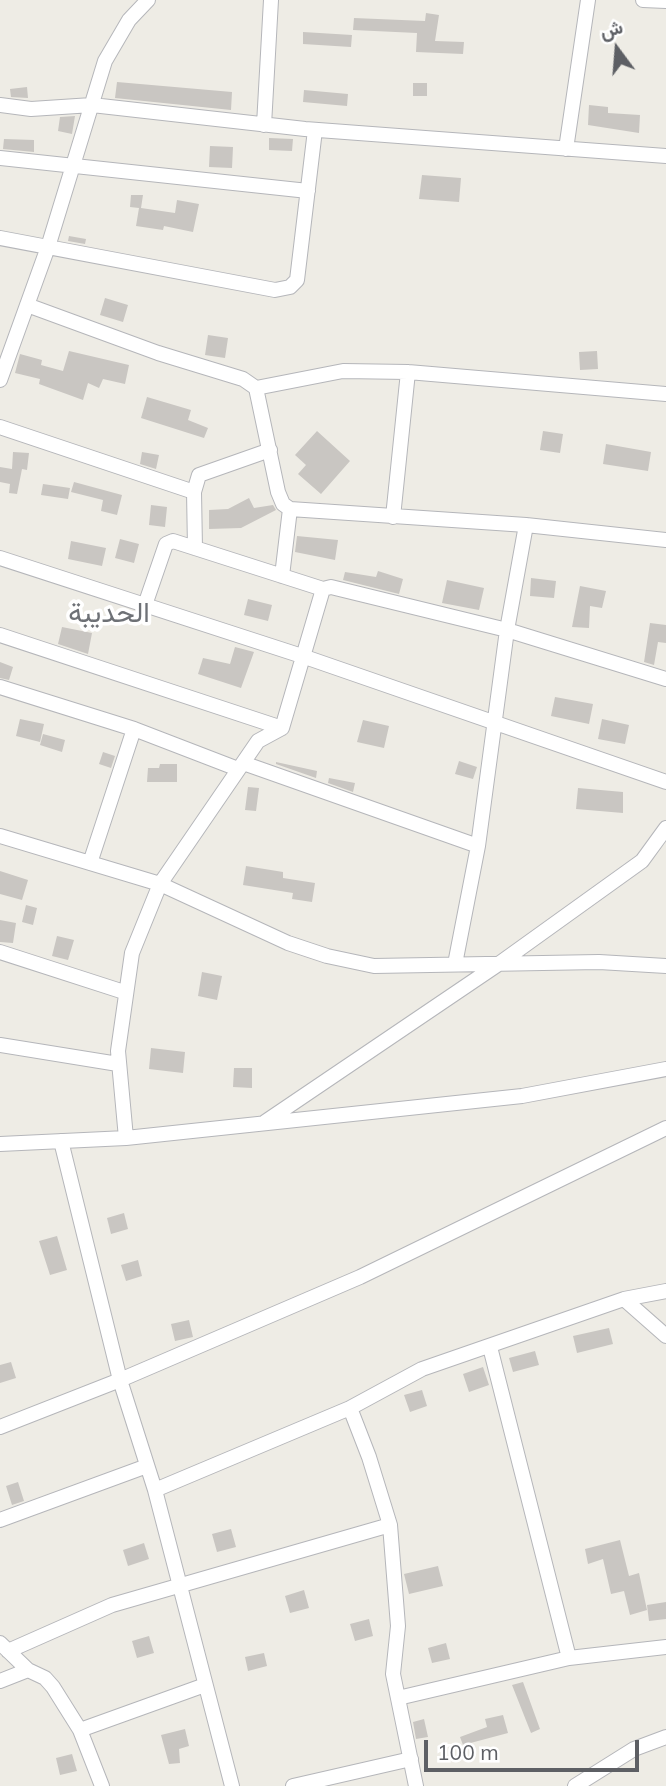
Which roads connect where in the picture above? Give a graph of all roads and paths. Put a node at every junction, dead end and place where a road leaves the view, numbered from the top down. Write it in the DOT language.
graph roads {
  1 [pos="148,0"];
  2 [pos="271,0"];
  3 [pos="587,0"];
  4 [pos="643,0"];
  5 [pos="666,1"];
  6 [pos="0,105"];
  7 [pos="92,105"];
  8 [pos="264,125"];
  9 [pos="315,130"];
  10 [pos="566,149"];
  11 [pos="666,156"];
  12 [pos="0,158"];
  13 [pos="73,166"];
  14 [pos="308,191"];
  15 [pos="0,238"];
  16 [pos="48,247"];
  17 [pos="27,305"];
  18 [pos="1,372"];
  19 [pos="408,372"];
  20 [pos="256,388"];
  21 [pos="666,394"];
  22 [pos="0,427"];
  23 [pos="270,450"];
  24 [pos="194,492"];
  25 [pos="290,509"];
  26 [pos="393,517"];
  27 [pos="526,526"];
  28 [pos="666,540"];
  29 [pos="195,548"];
  30 [pos="0,558"];
  31 [pos="282,576"];
  32 [pos="323,589"];
  33 [pos="145,606"];
  34 [pos="507,630"];
  35 [pos="0,635"];
  36 [pos="305,657"];
  37 [pos="666,679"];
  38 [pos="0,687"];
  39 [pos="493,721"];
  40 [pos="282,728"];
  41 [pos="134,729"];
  42 [pos="240,766"];
  43 [pos="666,782"];
  44 [pos="666,828"];
  45 [pos="0,836"];
  46 [pos="478,846"];
  47 [pos="90,863"];
  48 [pos="160,884"];
  49 [pos="0,952"];
  50 [pos="500,962"];
  51 [pos="455,964"];
  52 [pos="666,966"];
  53 [pos="124,992"];
  54 [pos="0,1045"];
  55 [pos="118,1064"];
  56 [pos="666,1069"];
  57 [pos="263,1124"];
  58 [pos="666,1128"];
  59 [pos="127,1138"];
  60 [pos="61,1141"];
  61 [pos="0,1144"];
  62 [pos="666,1291"];
  63 [pos="624,1299"];
  64 [pos="666,1336"];
  65 [pos="490,1347"];
  66 [pos="120,1380"];
  67 [pos="350,1408"];
  68 [pos="0,1427"];
  69 [pos="147,1466"];
  70 [pos="155,1490"];
  71 [pos="0,1520"];
  72 [pos="390,1525"];
  73 [pos="178,1585"];
  74 [pos="4,1647"];
  75 [pos="666,1647"];
  76 [pos="569,1658"];
  77 [pos="28,1670"];
  78 [pos="0,1681"];
  79 [pos="205,1685"];
  80 [pos="398,1698"];
  81 [pos="80,1730"];
  82 [pos="666,1737"];
  83 [pos="411,1759"];
  84 [pos="102,1786"];
  85 [pos="232,1786"];
  86 [pos="293,1786"];
  87 [pos="416,1786"];
  88 [pos="575,1786"];
  1 -- 7 [label="street"];
  2 -- 8 [label="street"];
  3 -- 10 [label="street"];
  4 -- 5 [label="street"];
  6 -- 7 [label="street"];
  7 -- 8 [label="street"];
  7 -- 13 [label="street"];
  8 -- 9 [label="street"];
  9 -- 10 [label="street"];
  9 -- 14 [label="street"];
  10 -- 11 [label="street"];
  12 -- 13 [label="street"];
  13 -- 14 [label="street"];
  13 -- 16 [label="street"];
  14 -- 16 [label="street"];
  15 -- 16 [label="street"];
  16 -- 17 [label="street"];
  17 -- 18 [label="street"];
  17 -- 20 [label="street"];
  19 -- 20 [label="street"];
  19 -- 21 [label="street"];
  19 -- 26 [label="street"];
  20 -- 23 [label="street"];
  22 -- 24 [label="street"];
  23 -- 24 [label="street"];
  23 -- 25 [label="street"];
  24 -- 29 [label="street"];
  25 -- 26 [label="street"];
  25 -- 31 [label="street"];
  26 -- 27 [label="street"];
  27 -- 28 [label="street"];
  27 -- 34 [label="street"];
  29 -- 31 [label="street"];
  29 -- 33 [label="street"];
  30 -- 33 [label="street"];
  31 -- 32 [label="street"];
  32 -- 34 [label="street"];
  32 -- 36 [label="street"];
  33 -- 36 [label="street"];
  34 -- 37 [label="street"];
  34 -- 39 [label="street"];
  35 -- 40 [label="street"];
  36 -- 39 [label="street"];
  36 -- 40 [label="street"];
  38 -- 41 [label="street"];
  39 -- 43 [label="street"];
  39 -- 46 [label="street"];
  40 -- 42 [label="street"];
  41 -- 42 [label="street"];
  41 -- 47 [label="street"];
  42 -- 46 [label="street"];
  42 -- 48 [label="street"];
  44 -- 50 [label="street"];
  45 -- 47 [label="street"];
  46 -- 51 [label="street"];
  47 -- 48 [label="street"];
  48 -- 51 [label="street"];
  48 -- 53 [label="street"];
  49 -- 53 [label="street"];
  50 -- 51 [label="street"];
  50 -- 52 [label="street"];
  50 -- 57 [label="street"];
  53 -- 55 [label="street"];
  54 -- 55 [label="street"];
  55 -- 59 [label="street"];
  56 -- 57 [label="street"];
  57 -- 59 [label="street"];
  58 -- 66 [label="street"];
  59 -- 60 [label="street"];
  60 -- 61 [label="street"];
  60 -- 66 [label="street"];
  62 -- 63 [label="street"];
  63 -- 64 [label="street"];
  63 -- 65 [label="street"];
  65 -- 67 [label="street"];
  65 -- 76 [label="street"];
  66 -- 68 [label="street"];
  66 -- 69 [label="street"];
  67 -- 70 [label="street"];
  67 -- 72 [label="street"];
  69 -- 70 [label="street"];
  69 -- 71 [label="street"];
  70 -- 73 [label="street"];
  72 -- 73 [label="street"];
  72 -- 80 [label="street"];
  73 -- 74 [label="street"];
  73 -- 79 [label="street"];
  74 -- 77 [label="street"];
  75 -- 76 [label="street"];
  76 -- 80 [label="street"];
  77 -- 78 [label="street"];
  77 -- 81 [label="street"];
  79 -- 81 [label="street"];
  79 -- 85 [label="street"];
  80 -- 83 [label="street"];
  81 -- 84 [label="street"];
  82 -- 88 [label="street"];
  83 -- 86 [label="street"];
  83 -- 87 [label="street"];
}
